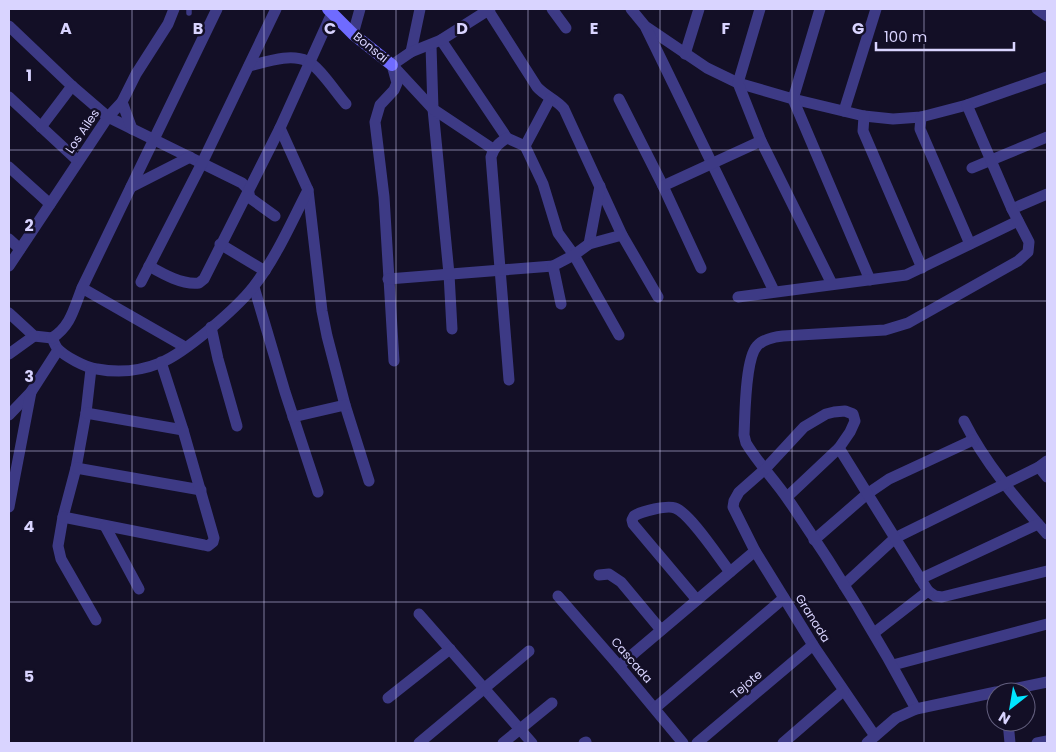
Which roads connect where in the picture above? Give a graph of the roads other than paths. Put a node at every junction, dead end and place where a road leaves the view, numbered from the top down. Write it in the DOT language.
graph roads {
  1 [pos="174,9"];
  2 [pos="217,9"];
  3 [pos="276,9"];
  4 [pos="360,9"];
  5 [pos="420,9"];
  6 [pos="552,9"];
  7 [pos="699,9"];
  8 [pos="760,9"];
  9 [pos="820,9"];
  10 [pos="876,9"];
  11 [pos="1037,9"];
  12 [pos="489,10"];
  13 [pos="330,11"];
  14 [pos="635,11"];
  15 [pos="475,14"];
  16 [pos="1047,16"];
  17 [pos="9,26"];
  18 [pos="645,26"];
  19 [pos="566,28"];
  20 [pos="353,34"];
  21 [pos="436,43"];
  22 [pos="411,52"];
  23 [pos="685,54"];
  24 [pos="309,61"];
  25 [pos="392,65"];
  26 [pos="249,66"];
  27 [pos="1047,77"];
  28 [pos="738,83"];
  29 [pos="72,86"];
  30 [pos="9,97"];
  31 [pos="550,99"];
  32 [pos="619,99"];
  33 [pos="793,99"];
  34 [pos="122,102"];
  35 [pos="346,104"];
  36 [pos="967,105"];
  37 [pos="433,109"];
  38 [pos="844,111"];
  39 [pos="864,116"];
  40 [pos="108,117"];
  41 [pos="921,117"];
  42 [pos="41,127"];
  43 [pos="280,128"];
  44 [pos="132,129"];
  45 [pos="1047,137"];
  46 [pos="508,138"];
  47 [pos="154,140"];
  48 [pos="761,141"];
  49 [pos="525,146"];
  50 [pos="493,149"];
  51 [pos="190,157"];
  52 [pos="990,159"];
  53 [pos="78,161"];
  54 [pos="202,163"];
  55 [pos="713,163"];
  56 [pos="9,167"];
  57 [pos="972,168"];
  58 [pos="600,186"];
  59 [pos="663,186"];
  60 [pos="131,187"];
  61 [pos="248,189"];
  62 [pos="308,190"];
  63 [pos="1047,194"];
  64 [pos="50,204"];
  65 [pos="1012,208"];
  66 [pos="275,216"];
  67 [pos="1018,221"];
  68 [pos="622,235"];
  69 [pos="9,239"];
  70 [pos="220,244"];
  71 [pos="589,244"];
  72 [pos="970,244"];
  73 [pos="20,249"];
  74 [pos="574,254"];
  75 [pos="9,266"];
  76 [pos="149,266"];
  77 [pos="553,266"];
  78 [pos="701,268"];
  79 [pos="922,268"];
  80 [pos="500,270"];
  81 [pos="265,271"];
  82 [pos="449,274"];
  83 [pos="388,279"];
  84 [pos="870,280"];
  85 [pos="141,282"];
  86 [pos="832,284"];
  87 [pos="254,287"];
  88 [pos="82,288"];
  89 [pos="774,291"];
  90 [pos="658,297"];
  91 [pos="738,297"];
  92 [pos="561,304"];
  93 [pos="9,313"];
  94 [pos="211,327"];
  95 [pos="452,329"];
  96 [pos="619,335"];
  97 [pos="34,336"];
  98 [pos="52,338"];
  99 [pos="185,346"];
  100 [pos="58,350"];
  101 [pos="9,354"];
  102 [pos="394,361"];
  103 [pos="161,362"];
  104 [pos="91,368"];
  105 [pos="509,380"];
  106 [pos="31,392"];
  107 [pos="345,405"];
  108 [pos="86,413"];
  109 [pos="9,415"];
  110 [pos="293,417"];
  111 [pos="964,421"];
  112 [pos="237,426"];
  113 [pos="184,430"];
  114 [pos="973,440"];
  115 [pos="839,448"];
  116 [pos="1043,464"];
  117 [pos="76,468"];
  118 [pos="765,469"];
  119 [pos="1047,477"];
  120 [pos="369,481"];
  121 [pos="1004,483"];
  122 [pos="201,490"];
  123 [pos="318,492"];
  124 [pos="867,494"];
  125 [pos="787,497"];
  126 [pos="9,507"];
  127 [pos="63,517"];
  128 [pos="1038,524"];
  129 [pos="105,526"];
  130 [pos="1047,534"];
  131 [pos="895,538"];
  132 [pos="814,540"];
  133 [pos="755,551"];
  134 [pos="1047,571"];
  135 [pos="730,572"];
  136 [pos="600,575"];
  137 [pos="920,579"];
  138 [pos="844,585"];
  139 [pos="139,589"];
  140 [pos="928,591"];
  141 [pos="558,596"];
  142 [pos="784,598"];
  143 [pos="697,600"];
  144 [pos="419,614"];
  145 [pos="96,620"];
  146 [pos="1047,624"];
  147 [pos="661,630"];
  148 [pos="874,633"];
  149 [pos="813,645"];
  150 [pos="450,649"];
  151 [pos="529,651"];
  152 [pos="893,665"];
  153 [pos="619,666"];
  154 [pos="484,688"];
  155 [pos="843,691"];
  156 [pos="986,695"];
  157 [pos="388,698"];
  158 [pos="552,703"];
  159 [pos="654,708"];
  160 [pos="916,709"];
  161 [pos="520,729"];
  162 [pos="871,740"];
  163 [pos="1047,741"];
  164 [pos="419,743"];
  165 [pos="503,743"];
  166 [pos="532,743"];
  167 [pos="683,743"];
  168 [pos="697,743"];
  169 [pos="783,743"];
  170 [pos="1037,743"];
  1 -- 34 [label="street, Los Ailes"];
  2 -- 47 [label="street"];
  3 -- 26 [label="street"];
  4 -- 20 [label="street"];
  5 -- 22 [label="street"];
  6 -- 19 [label="street"];
  7 -- 23 [label="street"];
  8 -- 28 [label="street"];
  9 -- 33 [label="street"];
  10 -- 38 [label="street"];
  11 -- 16 [label="street"];
  12 -- 15 [label="street"];
  12 -- 31 [label="street"];
  13 -- 20 [label="street, Bonsai"];
  13 -- 24 [label="street"];
  14 -- 18 [label="street"];
  15 -- 21 [label="street"];
  17 -- 29 [label="street"];
  18 -- 23 [label="street"];
  18 -- 55 [label="street"];
  20 -- 25 [label="street, Bonsai"];
  21 -- 22 [label="street"];
  21 -- 37 [label="street"];
  21 -- 46 [label="street"];
  22 -- 25 [label="street"];
  23 -- 28 [label="street"];
  24 -- 26 [label="street"];
  24 -- 35 [label="street"];
  24 -- 43 [label="street"];
  25 -- 37 [label="street"];
  25 -- 83 [label="street"];
  26 -- 54 [label="street"];
  27 -- 36 [label="street"];
  28 -- 33 [label="street"];
  28 -- 48 [label="street"];
  29 -- 40 [label="street"];
  29 -- 42 [label="street"];
  30 -- 42 [label="street"];
  31 -- 49 [label="street"];
  31 -- 58 [label="street"];
  32 -- 59 [label="street"];
  33 -- 38 [label="street"];
  33 -- 84 [label="street"];
  34 -- 40 [label="street, Los Ailes"];
  34 -- 44 [label="street"];
  36 -- 41 [label="street"];
  36 -- 52 [label="street"];
  37 -- 50 [label="street"];
  37 -- 82 [label="street"];
  38 -- 39 [label="street"];
  39 -- 41 [label="street"];
  39 -- 79 [label="street"];
  40 -- 44 [label="street"];
  40 -- 53 [label="street, Los Ailes"];
  41 -- 72 [label="street"];
  42 -- 53 [label="street"];
  43 -- 61 [label="street"];
  43 -- 62 [label="street"];
  44 -- 47 [label="street"];
  45 -- 52 [label="street"];
  46 -- 49 [label="street"];
  46 -- 50 [label="street"];
  47 -- 51 [label="street"];
  47 -- 60 [label="street"];
  48 -- 55 [label="street"];
  48 -- 86 [label="street"];
  49 -- 74 [label="street"];
  50 -- 80 [label="street"];
  51 -- 54 [label="street"];
  51 -- 60 [label="street"];
  52 -- 57 [label="street"];
  52 -- 65 [label="street"];
  53 -- 64 [label="street, Los Ailes"];
  54 -- 61 [label="street"];
  54 -- 76 [label="street"];
  55 -- 59 [label="street"];
  55 -- 89 [label="street"];
  56 -- 64 [label="street"];
  58 -- 68 [label="street"];
  58 -- 71 [label="street"];
  59 -- 78 [label="street"];
  60 -- 88 [label="street"];
  61 -- 66 [label="street"];
  61 -- 70 [label="street"];
  62 -- 81 [label="street"];
  62 -- 107 [label="street"];
  63 -- 65 [label="street"];
  64 -- 73 [label="street, Los Ailes"];
  65 -- 67 [label="street"];
  67 -- 72 [label="street"];
  67 -- 118 [label="street"];
  68 -- 71 [label="street"];
  68 -- 90 [label="street"];
  69 -- 73 [label="street"];
  70 -- 76 [label="street"];
  70 -- 81 [label="street"];
  71 -- 74 [label="street"];
  72 -- 79 [label="street"];
  73 -- 75 [label="street, Los Ailes"];
  74 -- 77 [label="street"];
  74 -- 96 [label="street"];
  76 -- 85 [label="street"];
  77 -- 80 [label="street"];
  77 -- 92 [label="street"];
  79 -- 84 [label="street"];
  80 -- 82 [label="street"];
  80 -- 105 [label="street"];
  81 -- 87 [label="street"];
  82 -- 83 [label="street"];
  82 -- 95 [label="street"];
  83 -- 102 [label="street"];
  84 -- 86 [label="street"];
  86 -- 89 [label="street"];
  87 -- 94 [label="street"];
  87 -- 110 [label="street"];
  88 -- 98 [label="street"];
  88 -- 99 [label="street"];
  89 -- 91 [label="street"];
  93 -- 97 [label="street"];
  94 -- 99 [label="street"];
  94 -- 112 [label="street"];
  97 -- 98 [label="street"];
  97 -- 101 [label="street"];
  98 -- 100 [label="street"];
  99 -- 103 [label="street"];
  100 -- 104 [label="street"];
  100 -- 106 [label="street"];
  103 -- 104 [label="street"];
  103 -- 113 [label="street"];
  104 -- 108 [label="street"];
  106 -- 109 [label="street"];
  106 -- 126 [label="street"];
  107 -- 110 [label="street"];
  107 -- 120 [label="street"];
  108 -- 113 [label="street"];
  108 -- 117 [label="street"];
  110 -- 123 [label="street"];
  111 -- 114 [label="street"];
  113 -- 122 [label="street"];
  114 -- 121 [label="street"];
  114 -- 124 [label="street"];
  115 -- 118 [label="street"];
  115 -- 124 [label="street"];
  115 -- 125 [label="street"];
  116 -- 119 [label="street"];
  116 -- 121 [label="street"];
  117 -- 122 [label="street"];
  117 -- 127 [label="street"];
  118 -- 125 [label="street"];
  118 -- 133 [label="street, Granada"];
  121 -- 128 [label="street"];
  121 -- 131 [label="street"];
  122 -- 129 [label="street"];
  124 -- 131 [label="street"];
  124 -- 132 [label="street"];
  125 -- 132 [label="street"];
  127 -- 129 [label="street"];
  127 -- 145 [label="street"];
  128 -- 130 [label="street"];
  128 -- 137 [label="street"];
  129 -- 139 [label="street"];
  131 -- 137 [label="street"];
  131 -- 138 [label="street"];
  132 -- 138 [label="street"];
  133 -- 135 [label="street"];
  133 -- 142 [label="street, Granada"];
  134 -- 140 [label="street"];
  135 -- 143 [label="street"];
  135 -- 143 [label="street"];
  136 -- 147 [label="street"];
  137 -- 140 [label="street"];
  138 -- 148 [label="street"];
  140 -- 148 [label="street"];
  141 -- 153 [label="street, Cascada"];
  142 -- 149 [label="street, Granada"];
  142 -- 159 [label="street"];
  143 -- 147 [label="street"];
  144 -- 150 [label="street"];
  146 -- 152 [label="street"];
  147 -- 153 [label="street"];
  148 -- 152 [label="street"];
  149 -- 155 [label="street, Granada"];
  149 -- 168 [label="street, Tejote"];
  150 -- 154 [label="street"];
  150 -- 157 [label="street"];
  151 -- 154 [label="street"];
  152 -- 160 [label="street"];
  153 -- 159 [label="street, Cascada"];
  154 -- 161 [label="street"];
  154 -- 164 [label="street"];
  155 -- 162 [label="street, Granada"];
  155 -- 169 [label="street"];
  156 -- 160 [label="street"];
  158 -- 161 [label="street"];
  159 -- 167 [label="street, Cascada"];
  160 -- 162 [label="street"];
  161 -- 165 [label="street"];
  161 -- 166 [label="street"];
  163 -- 170 [label="street"];
}
